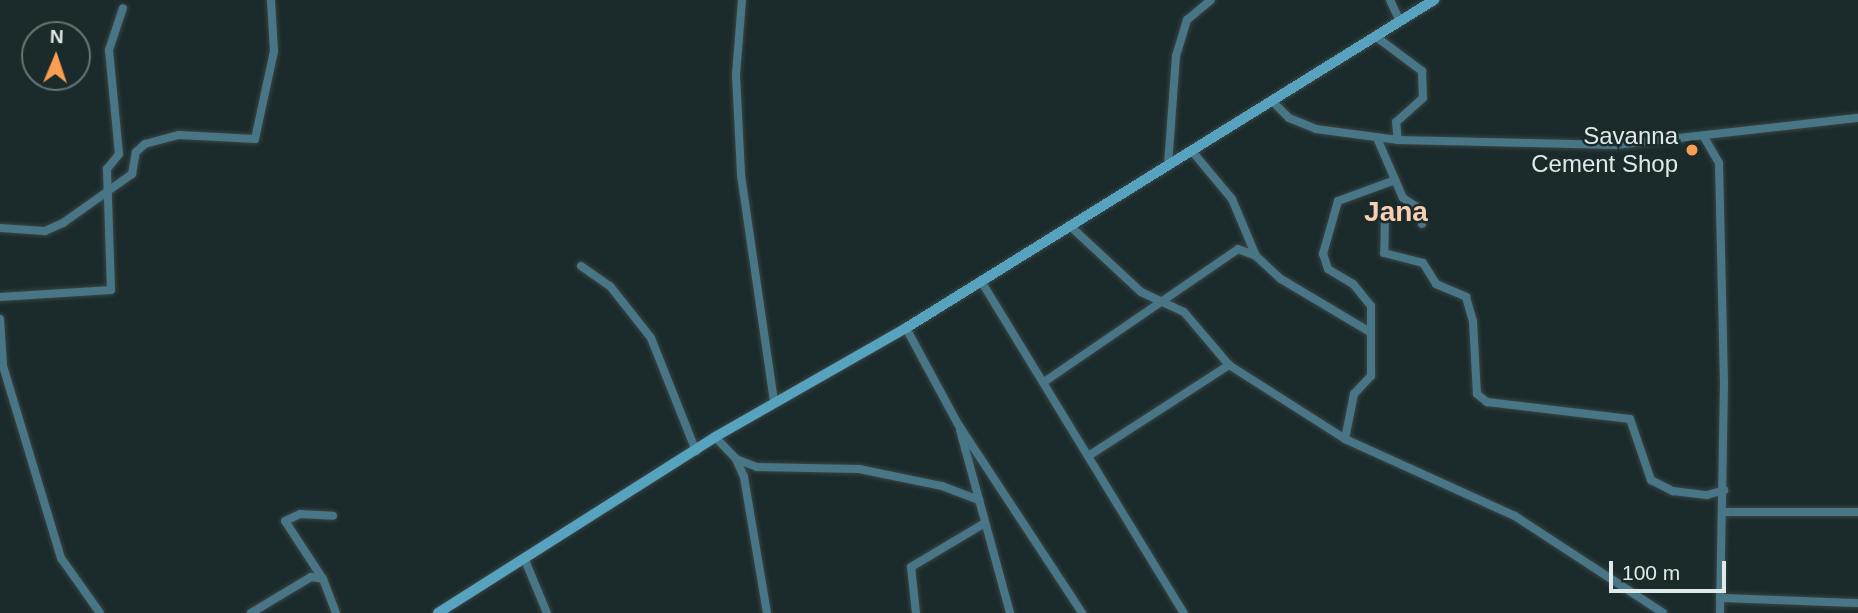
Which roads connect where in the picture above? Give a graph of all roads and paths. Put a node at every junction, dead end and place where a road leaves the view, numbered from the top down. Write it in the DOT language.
graph roads {
  1 [pos="271,0"];
  2 [pos="742,0"];
  3 [pos="1211,0"];
  4 [pos="1390,0"];
  5 [pos="1434,0"];
  6 [pos="123,8"];
  7 [pos="1400,20"];
  8 [pos="1375,36"];
  9 [pos="1271,100"];
  10 [pos="1858,118"];
  11 [pos="1704,137"];
  12 [pos="1377,138"];
  13 [pos="1398,140"];
  14 [pos="1191,150"];
  15 [pos="1168,164"];
  16 [pos="1395,180"];
  17 [pos="108,196"];
  18 [pos="1385,214"];
  19 [pos="1422,224"];
  20 [pos="1069,225"];
  21 [pos="0,228"];
  22 [pos="1256,256"];
  23 [pos="581,266"];
  24 [pos="981,281"];
  25 [pos="0,297"];
  26 [pos="1164,304"];
  27 [pos="0,319"];
  28 [pos="906,328"];
  29 [pos="1370,332"];
  30 [pos="1229,365"];
  31 [pos="1044,382"];
  32 [pos="774,402"];
  33 [pos="958,424"];
  34 [pos="715,437"];
  35 [pos="1345,439"];
  36 [pos="696,451"];
  37 [pos="1090,455"];
  38 [pos="736,459"];
  39 [pos="1724,490"];
  40 [pos="979,500"];
  41 [pos="1724,512"];
  42 [pos="1858,512"];
  43 [pos="333,516"];
  44 [pos="983,524"];
  45 [pos="525,560"];
  46 [pos="323,579"];
  47 [pos="1720,598"];
  48 [pos="1858,603"];
  49 [pos="100,613"];
  50 [pos="251,613"];
  51 [pos="336,613"];
  52 [pos="438,613"];
  53 [pos="547,613"];
  54 [pos="767,613"];
  55 [pos="916,613"];
  56 [pos="1010,613"];
  57 [pos="1082,613"];
  58 [pos="1184,613"];
  59 [pos="1663,613"];
  60 [pos="1720,613"];
  1 -- 17 [label="street"];
  2 -- 32 [label="street"];
  3 -- 15 [label="street"];
  4 -- 7 [label="street"];
  5 -- 7 [label="main road"];
  6 -- 17 [label="street"];
  7 -- 8 [label="main road"];
  8 -- 9 [label="main road"];
  8 -- 13 [label="street"];
  9 -- 12 [label="street"];
  9 -- 14 [label="main road"];
  10 -- 11 [label="street"];
  11 -- 13 [label="street"];
  11 -- 39 [label="street"];
  12 -- 13 [label="street"];
  12 -- 16 [label="street"];
  14 -- 15 [label="main road"];
  14 -- 22 [label="street"];
  15 -- 20 [label="main road"];
  16 -- 19 [label="street"];
  16 -- 29 [label="street"];
  17 -- 21 [label="street"];
  17 -- 25 [label="street"];
  18 -- 39 [label="street"];
  20 -- 24 [label="main road"];
  20 -- 26 [label="street"];
  22 -- 26 [label="street"];
  22 -- 29 [label="street"];
  23 -- 36 [label="street"];
  24 -- 28 [label="main road"];
  24 -- 31 [label="street"];
  26 -- 30 [label="street"];
  26 -- 31 [label="street"];
  27 -- 49 [label="street"];
  28 -- 32 [label="main road"];
  28 -- 33 [label="street"];
  29 -- 35 [label="street"];
  30 -- 35 [label="street"];
  30 -- 37 [label="street"];
  31 -- 37 [label="street"];
  32 -- 34 [label="main road"];
  33 -- 40 [label="street"];
  33 -- 57 [label="street"];
  34 -- 36 [label="main road"];
  34 -- 38 [label="street"];
  35 -- 59 [label="street"];
  36 -- 45 [label="main road"];
  37 -- 58 [label="street"];
  38 -- 40 [label="street"];
  38 -- 54 [label="street"];
  39 -- 41 [label="street"];
  40 -- 44 [label="street"];
  41 -- 42 [label="street"];
  41 -- 47 [label="street"];
  43 -- 46 [label="street"];
  44 -- 55 [label="street"];
  44 -- 56 [label="street"];
  45 -- 52 [label="main road"];
  45 -- 53 [label="street"];
  46 -- 50 [label="street"];
  46 -- 51 [label="street"];
  47 -- 48 [label="street"];
  47 -- 60 [label="street"];
}
